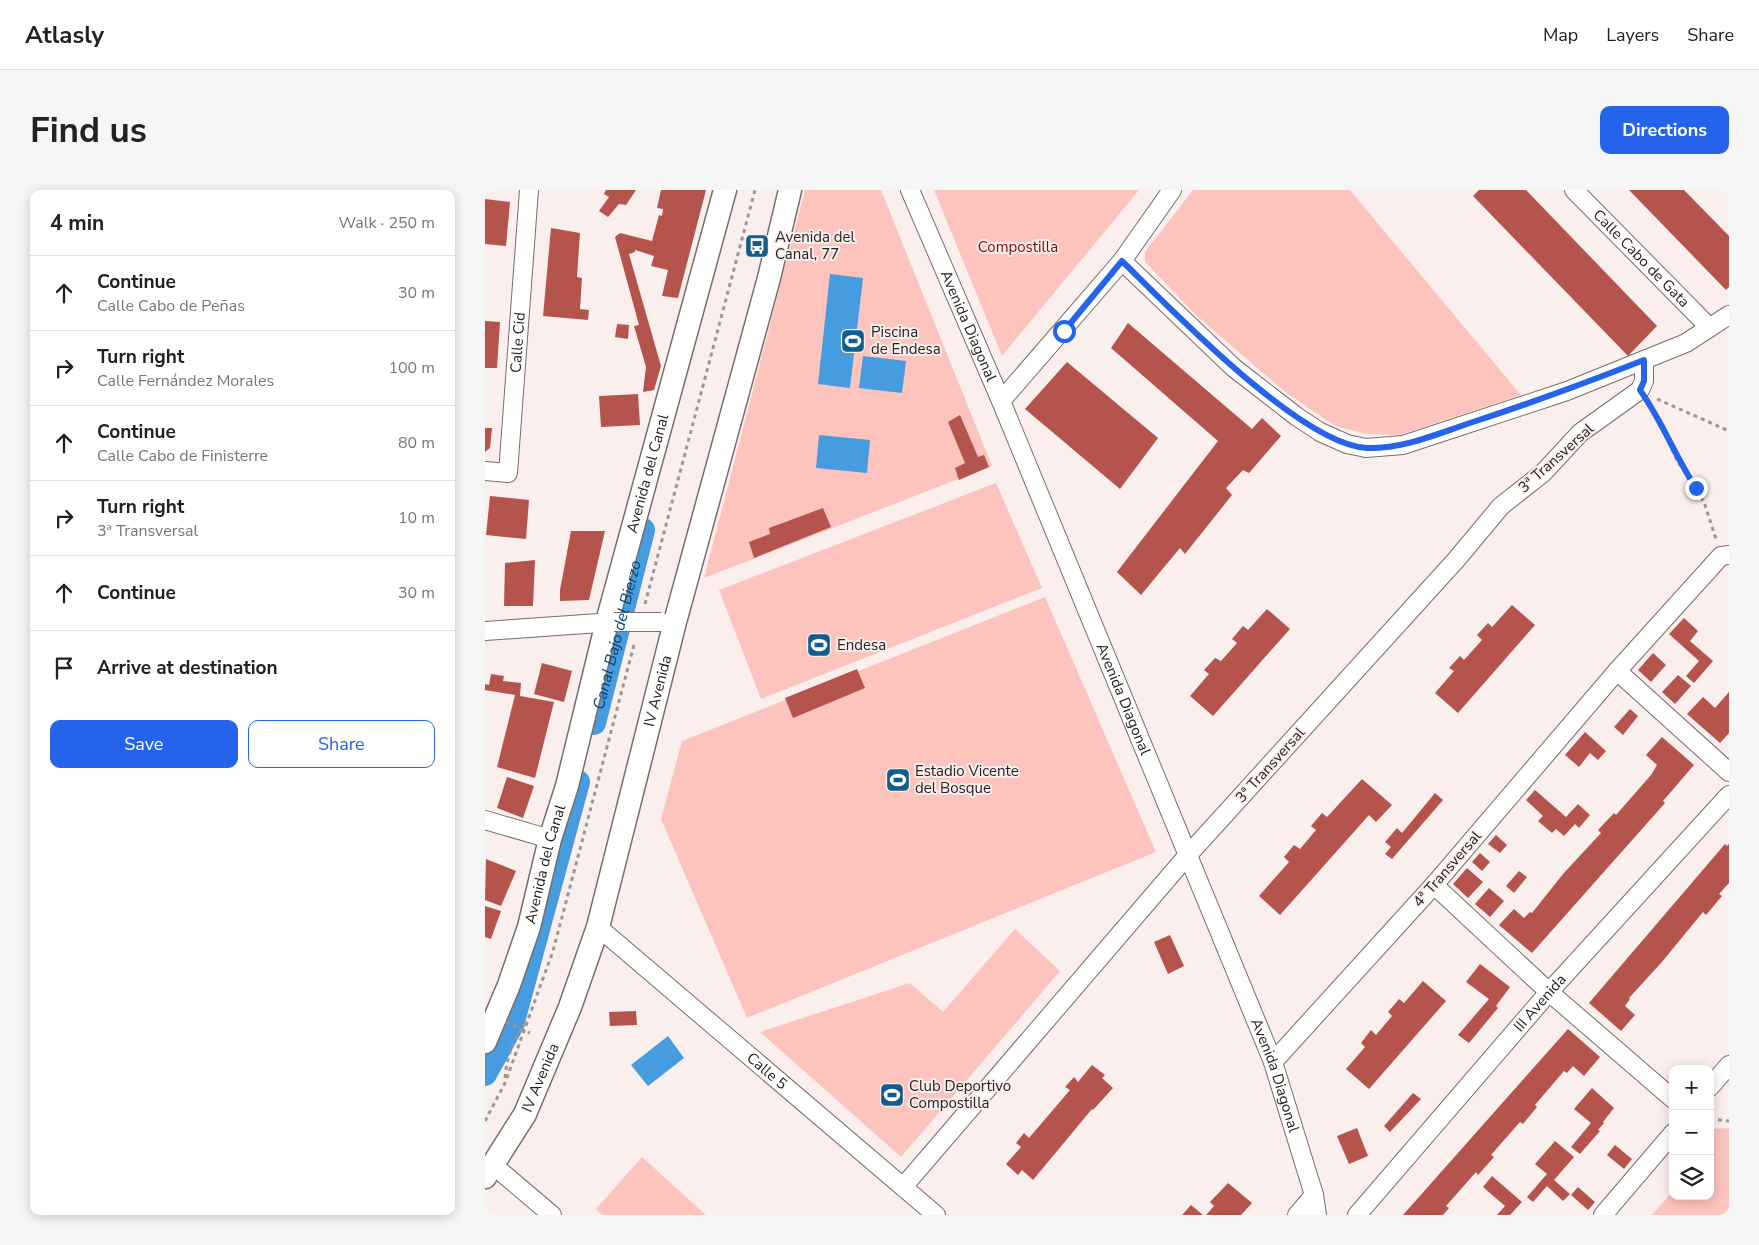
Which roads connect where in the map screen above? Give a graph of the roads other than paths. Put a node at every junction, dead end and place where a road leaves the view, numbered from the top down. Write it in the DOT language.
graph roads {
  1 [pos="529,190"];
  2 [pos="725,190"];
  3 [pos="790,190"];
  4 [pos="910,190"];
  5 [pos="1172,190"];
  6 [pos="1575,190"];
  7 [pos="1122,261"];
  8 [pos="1729,315"];
  9 [pos="1709,327"];
  10 [pos="1644,360"];
  11 [pos="1001,401"];
  12 [pos="485,471"];
  13 [pos="1725,556"];
  14 [pos="611,622"];
  15 [pos="668,622"];
  16 [pos="485,631"];
  17 [pos="1617,672"];
  18 [pos="1729,772"];
  19 [pos="1729,795"];
  20 [pos="485,820"];
  21 [pos="550,839"];
  22 [pos="1187,856"];
  23 [pos="1434,885"];
  24 [pos="597,927"];
  25 [pos="1549,992"];
  26 [pos="485,1042"];
  27 [pos="1273,1062"];
  28 [pos="1729,1065"];
  29 [pos="1714,1082"];
  30 [pos="1669,1096"];
  31 [pos="1669,1138"];
  32 [pos="489,1171"];
  33 [pos="903,1187"];
  34 [pos="1314,1195"];
  35 [pos="552,1215"];
  36 [pos="936,1215"];
  37 [pos="1297,1215"];
  38 [pos="1317,1215"];
  39 [pos="1357,1215"];
  40 [pos="1603,1215"];
  1 -- 12 [label="street, Calle Cid"];
  2 -- 14 [label="street, Avenida del Canal"];
  3 -- 15 [label="street, IV Avenida"];
  4 -- 11 [label="street, Avenida Diagonal"];
  5 -- 7 [label="street"];
  6 -- 9 [label="street, Calle Cabo de Gata"];
  7 -- 10 [label="street"];
  7 -- 11 [label="street"];
  8 -- 9 [label="street"];
  9 -- 10 [label="street"];
  10 -- 22 [label="street, 3ª Transversal"];
  11 -- 22 [label="street, Avenida Diagonal"];
  13 -- 17 [label="street, 4ª Transversal"];
  14 -- 15 [label="street, bridge"];
  14 -- 16 [label="street"];
  14 -- 21 [label="street, Avenida del Canal"];
  15 -- 24 [label="street, IV Avenida"];
  17 -- 18 [label="street"];
  17 -- 23 [label="street, 4ª Transversal"];
  19 -- 25 [label="street, III Avenida"];
  20 -- 21 [label="street"];
  21 -- 26 [label="street, Avenida del Canal"];
  22 -- 27 [label="street, Avenida Diagonal"];
  22 -- 33 [label="street, 3ª Transversal"];
  23 -- 25 [label="street"];
  23 -- 27 [label="street, 4ª Transversal"];
  24 -- 32 [label="street, IV Avenida"];
  24 -- 33 [label="street, Calle 5"];
  25 -- 30 [label="street"];
  25 -- 39 [label="street, III Avenida"];
  27 -- 34 [label="street, Avenida Diagonal"];
  28 -- 29 [label="street"];
  31 -- 40 [label="street"];
  32 -- 35 [label="street"];
  33 -- 36 [label="street, Calle 5"];
  34 -- 37 [label="street"];
  34 -- 38 [label="street, Avenida Diagonal"];
}
